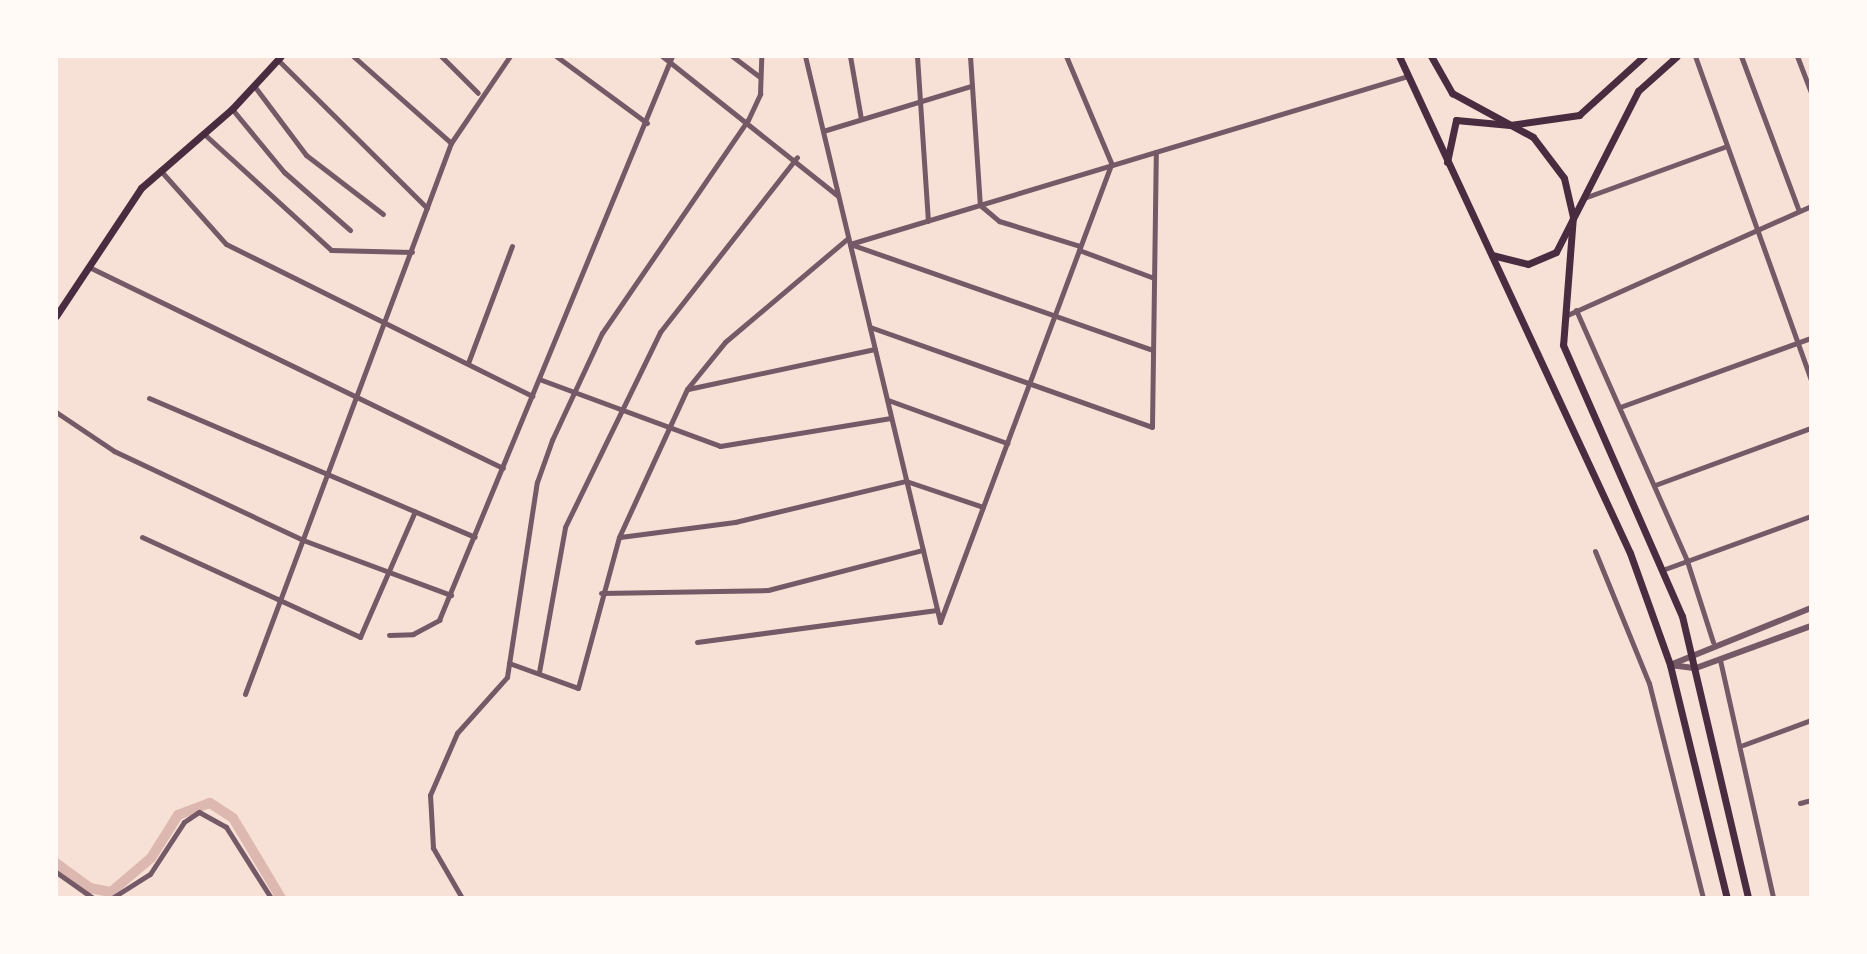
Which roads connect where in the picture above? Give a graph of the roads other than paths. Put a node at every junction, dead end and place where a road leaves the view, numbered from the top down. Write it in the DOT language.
graph roads {
  1 [pos="353,56"];
  2 [pos="441,56"];
  3 [pos="508,56"];
  4 [pos="556,56"];
  5 [pos="662,56"];
  6 [pos="732,56"];
  7 [pos="761,56"];
  8 [pos="805,56"];
  9 [pos="850,56"];
  10 [pos="917,56"];
  11 [pos="970,56"];
  12 [pos="1066,56"];
  13 [pos="1399,56"];
  14 [pos="1431,56"];
  15 [pos="1644,56"];
  16 [pos="1677,56"];
  17 [pos="1695,56"];
  18 [pos="1741,56"];
  19 [pos="1797,56"];
  20 [pos="279,58"];
  21 [pos="670,59"];
  22 [pos="1408,76"];
  23 [pos="760,78"];
  24 [pos="971,86"];
  25 [pos="255,87"];
  26 [pos="478,93"];
  27 [pos="1811,93"];
  28 [pos="920,102"];
  29 [pos="232,109"];
  30 [pos="861,119"];
  31 [pos="748,120"];
  32 [pos="647,123"];
  33 [pos="1510,125"];
  34 [pos="823,131"];
  35 [pos="202,132"];
  36 [pos="451,143"];
  37 [pos="1727,146"];
  38 [pos="1156,152"];
  39 [pos="797,157"];
  40 [pos="1447,162"];
  41 [pos="1111,165"];
  42 [pos="160,169"];
  43 [pos="838,197"];
  44 [pos="1579,200"];
  45 [pos="980,205"];
  46 [pos="1811,206"];
  47 [pos="427,208"];
  48 [pos="1799,211"];
  49 [pos="383,214"];
  50 [pos="1573,216"];
  51 [pos="928,221"];
  52 [pos="1757,228"];
  53 [pos="350,230"];
  54 [pos="849,241"];
  55 [pos="512,246"];
  56 [pos="1080,248"];
  57 [pos="412,252"];
  58 [pos="1492,255"];
  59 [pos="89,267"];
  60 [pos="1154,278"];
  61 [pos="1576,310"];
  62 [pos="1055,315"];
  63 [pos="56,316"];
  64 [pos="1564,316"];
  65 [pos="387,321"];
  66 [pos="870,327"];
  67 [pos="1811,338"];
  68 [pos="1798,343"];
  69 [pos="875,349"];
  70 [pos="1153,350"];
  71 [pos="468,363"];
  72 [pos="539,379"];
  73 [pos="1811,380"];
  74 [pos="1029,384"];
  75 [pos="687,389"];
  76 [pos="573,390"];
  77 [pos="532,396"];
  78 [pos="149,398"];
  79 [pos="358,398"];
  80 [pos="887,400"];
  81 [pos="624,406"];
  82 [pos="1620,407"];
  83 [pos="56,412"];
  84 [pos="891,418"];
  85 [pos="669,427"];
  86 [pos="1811,428"];
  87 [pos="1007,443"];
  88 [pos="503,468"];
  89 [pos="328,475"];
  90 [pos="906,481"];
  91 [pos="1655,485"];
  92 [pos="983,507"];
  93 [pos="415,511"];
  94 [pos="1811,516"];
  95 [pos="142,537"];
  96 [pos="475,537"];
  97 [pos="619,537"];
  98 [pos="303,540"];
  99 [pos="923,550"];
  100 [pos="1595,551"];
  101 [pos="1687,561"];
  102 [pos="1665,569"];
  103 [pos="389,574"];
  104 [pos="601,593"];
  105 [pos="451,595"];
  106 [pos="280,601"];
  107 [pos="1811,608"];
  108 [pos="937,610"];
  109 [pos="1811,626"];
  110 [pos="389,635"];
  111 [pos="697,642"];
  112 [pos="1709,644"];
  113 [pos="1692,651"];
  114 [pos="510,660"];
  115 [pos="1720,660"];
  116 [pos="1711,662"];
  117 [pos="1670,665"];
  118 [pos="1696,668"];
  119 [pos="539,672"];
  120 [pos="245,694"];
  121 [pos="1811,720"];
  122 [pos="1743,745"];
  123 [pos="1811,800"];
  124 [pos="1800,803"];
  125 [pos="56,872"];
  126 [pos="93,898"];
  127 [pos="112,898"];
  128 [pos="271,898"];
  129 [pos="462,898"];
  130 [pos="1703,898"];
  131 [pos="1727,898"];
  132 [pos="1748,898"];
  133 [pos="1773,898"];
  1 -- 36 [label="street"];
  2 -- 26 [label="street"];
  3 -- 26 [label="street"];
  4 -- 32 [label="street"];
  5 -- 21 [label="street"];
  6 -- 23 [label="street"];
  7 -- 23 [label="street"];
  8 -- 34 [label="street"];
  9 -- 30 [label="street"];
  10 -- 28 [label="street"];
  11 -- 24 [label="street"];
  12 -- 41 [label="street"];
  13 -- 22 [label="main road"];
  14 -- 33 [label="main road"];
  15 -- 33 [label="main road"];
  16 -- 44 [label="main road"];
  17 -- 37 [label="street"];
  18 -- 48 [label="street"];
  19 -- 27 [label="street"];
  20 -- 25 [label="main road"];
  20 -- 47 [label="street"];
  21 -- 31 [label="street"];
  21 -- 32 [label="street"];
  22 -- 38 [label="street"];
  22 -- 40 [label="main road"];
  23 -- 31 [label="street"];
  24 -- 28 [label="street"];
  24 -- 45 [label="street"];
  25 -- 29 [label="main road"];
  25 -- 49 [label="street"];
  26 -- 36 [label="street"];
  28 -- 30 [label="street"];
  28 -- 51 [label="street"];
  29 -- 35 [label="main road"];
  29 -- 53 [label="street"];
  30 -- 34 [label="street"];
  31 -- 39 [label="street"];
  31 -- 76 [label="street"];
  32 -- 72 [label="street"];
  33 -- 40 [label="main road"];
  33 -- 50 [label="main road"];
  34 -- 43 [label="street"];
  35 -- 42 [label="main road"];
  35 -- 57 [label="street"];
  36 -- 47 [label="street"];
  37 -- 44 [label="street"];
  37 -- 52 [label="street"];
  38 -- 41 [label="street"];
  38 -- 60 [label="street"];
  39 -- 43 [label="street"];
  39 -- 81 [label="street"];
  40 -- 58 [label="main road"];
  41 -- 45 [label="street"];
  41 -- 56 [label="street"];
  42 -- 59 [label="main road"];
  42 -- 65 [label="street"];
  43 -- 54 [label="street"];
  44 -- 50 [label="main road"];
  45 -- 51 [label="street"];
  45 -- 56 [label="street"];
  46 -- 48 [label="street"];
  47 -- 57 [label="street"];
  48 -- 52 [label="street"];
  50 -- 58 [label="main road"];
  50 -- 64 [label="main road"];
  51 -- 54 [label="street"];
  52 -- 61 [label="street"];
  52 -- 68 [label="street"];
  54 -- 62 [label="street"];
  54 -- 66 [label="street"];
  54 -- 75 [label="street"];
  55 -- 71 [label="street"];
  56 -- 60 [label="street"];
  56 -- 62 [label="street"];
  57 -- 65 [label="street"];
  58 -- 117 [label="main road"];
  59 -- 63 [label="main road"];
  59 -- 79 [label="street"];
  60 -- 70 [label="street"];
  61 -- 64 [label="street"];
  61 -- 82 [label="street"];
  62 -- 70 [label="street"];
  62 -- 74 [label="street"];
  64 -- 102 [label="main road"];
  65 -- 71 [label="street"];
  65 -- 79 [label="street"];
  66 -- 69 [label="street"];
  66 -- 74 [label="street"];
  67 -- 68 [label="street"];
  68 -- 73 [label="street"];
  68 -- 82 [label="street"];
  69 -- 75 [label="street"];
  69 -- 80 [label="street"];
  70 -- 74 [label="street"];
  71 -- 77 [label="street"];
  72 -- 76 [label="street"];
  72 -- 77 [label="street"];
  74 -- 87 [label="street"];
  75 -- 85 [label="street"];
  76 -- 81 [label="street"];
  76 -- 114 [label="street"];
  77 -- 88 [label="street"];
  78 -- 89 [label="street"];
  79 -- 88 [label="street"];
  79 -- 89 [label="street"];
  80 -- 84 [label="street"];
  80 -- 87 [label="street"];
  81 -- 85 [label="street"];
  81 -- 119 [label="street"];
  82 -- 91 [label="street"];
  83 -- 98 [label="street"];
  84 -- 85 [label="street"];
  84 -- 90 [label="street"];
  85 -- 97 [label="street"];
  86 -- 91 [label="street"];
  87 -- 92 [label="street"];
  88 -- 96 [label="street"];
  89 -- 93 [label="street"];
  89 -- 98 [label="street"];
  90 -- 92 [label="street"];
  90 -- 97 [label="street"];
  90 -- 99 [label="street"];
  91 -- 101 [label="street"];
  92 -- 108 [label="street"];
  93 -- 96 [label="street"];
  93 -- 103 [label="street"];
  94 -- 101 [label="street"];
  95 -- 106 [label="street"];
  96 -- 105 [label="street"];
  97 -- 104 [label="street"];
  98 -- 103 [label="street"];
  98 -- 106 [label="street"];
  99 -- 104 [label="street"];
  99 -- 108 [label="street"];
  100 -- 130 [label="street"];
  101 -- 102 [label="street"];
  101 -- 112 [label="street"];
  102 -- 113 [label="main road"];
  103 -- 105 [label="street"];
  103 -- 106 [label="street"];
  104 -- 119 [label="street"];
  105 -- 110 [label="street"];
  106 -- 120 [label="street"];
  107 -- 112 [label="street"];
  108 -- 111 [label="street"];
  109 -- 115 [label="street"];
  112 -- 113 [label="street"];
  112 -- 116 [label="street"];
  113 -- 117 [label="street"];
  113 -- 118 [label="main road"];
  114 -- 119 [label="street"];
  114 -- 129 [label="street"];
  115 -- 116 [label="street"];
  115 -- 122 [label="street"];
  116 -- 118 [label="street"];
  117 -- 118 [label="street"];
  117 -- 131 [label="main road"];
  118 -- 132 [label="main road"];
  121 -- 122 [label="street"];
  122 -- 133 [label="street"];
  123 -- 124 [label="street"];
  125 -- 126 [label="street"];
  127 -- 128 [label="street"];
}
